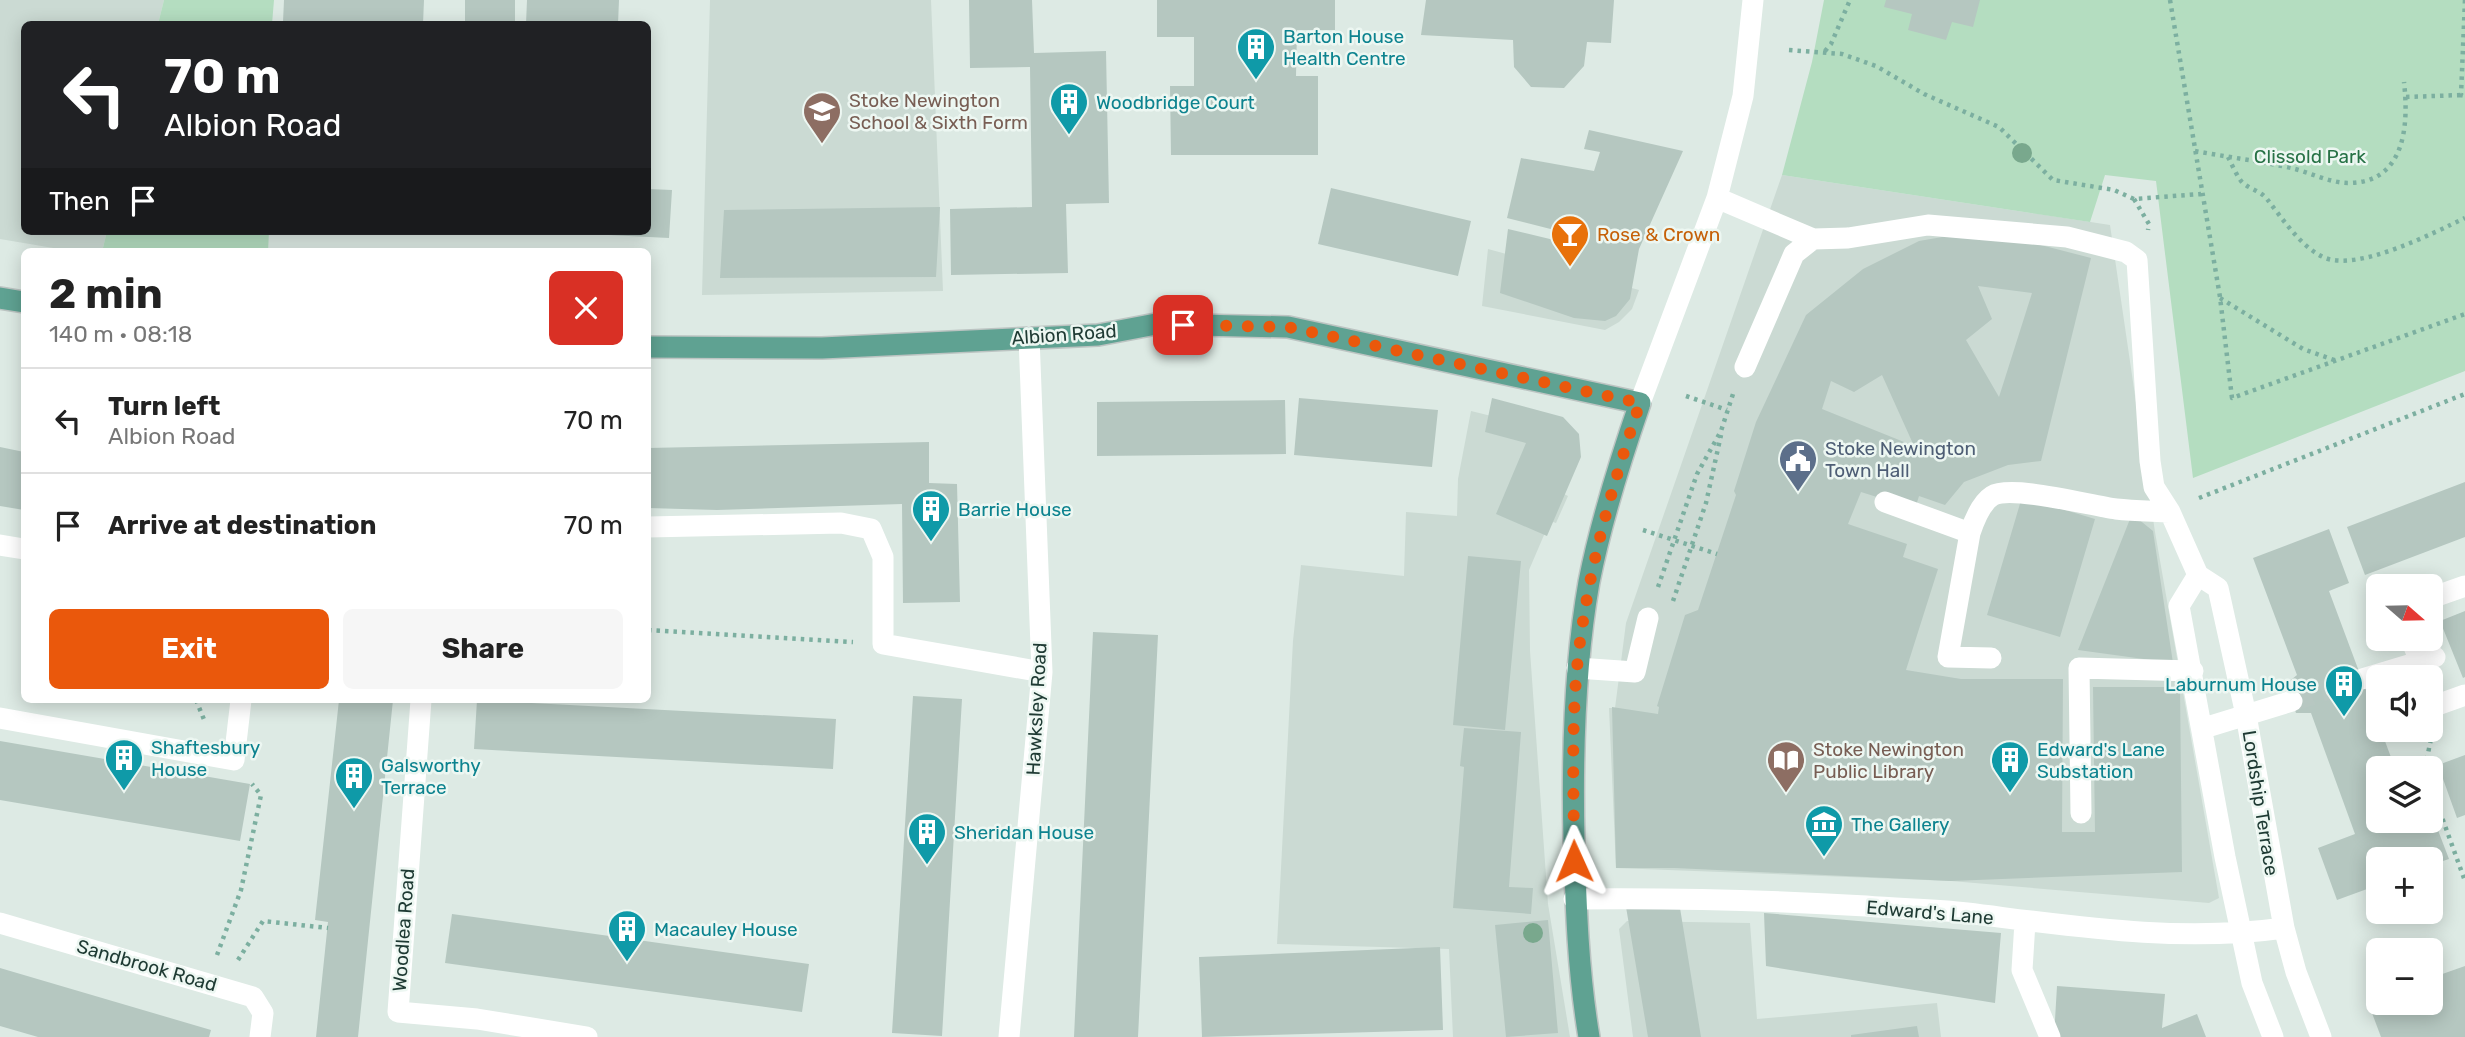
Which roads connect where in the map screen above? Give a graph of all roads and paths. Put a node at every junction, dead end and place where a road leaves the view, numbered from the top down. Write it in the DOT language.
graph roads {
  1 [pos="1753,0"];
  2 [pos="1850,0"];
  3 [pos="2170,0"];
  4 [pos="2465,0"];
  5 [pos="1789,50"];
  6 [pos="1825,51"];
  7 [pos="2404,82"];
  8 [pos="2463,95"];
  9 [pos="2406,97"];
  10 [pos="2195,151"];
  11 [pos="2228,157"];
  12 [pos="2201,194"];
  13 [pos="1717,198"];
  14 [pos="2465,218"];
  15 [pos="1813,239"];
  16 [pos="2220,297"];
  17 [pos="0,299"];
  18 [pos="21,302"];
  19 [pos="2465,314"];
  20 [pos="1029,337"];
  21 [pos="651,347"];
  22 [pos="2337,361"];
  23 [pos="1745,367"];
  24 [pos="2465,394"];
  25 [pos="1686,396"];
  26 [pos="1640,403"];
  27 [pos="1727,410"];
  28 [pos="1721,431"];
  29 [pos="1885,502"];
  30 [pos="2170,512"];
  31 [pos="651,527"];
  32 [pos="1643,530"];
  33 [pos="1970,533"];
  34 [pos="1673,541"];
  35 [pos="0,545"];
  36 [pos="1693,546"];
  37 [pos="21,548"];
  38 [pos="1717,554"];
  39 [pos="2198,575"];
  40 [pos="2465,586"];
  41 [pos="2443,594"];
  42 [pos="1672,604"];
  43 [pos="1648,618"];
  44 [pos="651,630"];
  45 [pos="883,644"];
  46 [pos="1991,658"];
  47 [pos="1577,668"];
  48 [pos="2193,671"];
  49 [pos="1042,673"];
  50 [pos="2366,678"];
  51 [pos="2362,679"];
  52 [pos="2465,695"];
  53 [pos="2292,701"];
  54 [pos="241,703"];
  55 [pos="421,703"];
  56 [pos="2443,703"];
  57 [pos="2246,715"];
  58 [pos="0,718"];
  59 [pos="2204,728"];
  60 [pos="234,760"];
  61 [pos="2081,813"];
  62 [pos="2443,820"];
  63 [pos="2465,881"];
  64 [pos="1574,900"];
  65 [pos="2025,922"];
  66 [pos="0,923"];
  67 [pos="328,928"];
  68 [pos="2284,928"];
  69 [pos="258,930"];
  70 [pos="2242,934"];
  71 [pos="208,982"];
  72 [pos="477,1028"];
  73 [pos="260,1037"];
  74 [pos="587,1037"];
  75 [pos="1009,1037"];
  76 [pos="1590,1037"];
  77 [pos="2050,1037"];
  78 [pos="2273,1037"];
  79 [pos="2321,1037"];
  1 -- 13 [label="street"];
  2 -- 6 [label="path"];
  3 -- 10 [label="path"];
  4 -- 8 [label="path"];
  5 -- 6 [label="path"];
  6 -- 12 [label="path"];
  7 -- 9 [label="path"];
  8 -- 9 [label="path"];
  9 -- 11 [label="path"];
  10 -- 11 [label="path"];
  10 -- 12 [label="path"];
  11 -- 14 [label="path"];
  12 -- 16 [label="path"];
  13 -- 15 [label="street"];
  13 -- 26 [label="street"];
  15 -- 23 [label="street"];
  15 -- 30 [label="street, Lordship Terrace"];
  16 -- 22 [label="path"];
  16 -- 22 [label="path"];
  17 -- 18 [label="main road"];
  19 -- 22 [label="path"];
  20 -- 21 [label="main road, Albion Road"];
  20 -- 26 [label="main road, Albion Road"];
  20 -- 49 [label="street, Hawksley Road"];
  23 -- 27 [label="path"];
  24 -- 30 [label="path"];
  25 -- 27 [label="path"];
  26 -- 47 [label="main road"];
  27 -- 28 [label="path"];
  28 -- 34 [label="path"];
  28 -- 36 [label="path"];
  29 -- 33 [label="street"];
  30 -- 33 [label="street"];
  30 -- 39 [label="street, Lordship Terrace"];
  31 -- 45 [label="street"];
  32 -- 34 [label="path"];
  33 -- 46 [label="street"];
  34 -- 36 [label="path"];
  34 -- 43 [label="path"];
  35 -- 37 [label="street"];
  36 -- 38 [label="path"];
  36 -- 42 [label="path"];
  39 -- 48 [label="street"];
  39 -- 57 [label="street, Lordship Terrace"];
  40 -- 41 [label="street"];
  43 -- 47 [label="street"];
  44 -- 45 [label="path"];
  45 -- 49 [label="street"];
  47 -- 64 [label="main road"];
  48 -- 59 [label="street"];
  48 -- 61 [label="street"];
  49 -- 75 [label="street, Hawksley Road"];
  50 -- 51 [label="street"];
  52 -- 56 [label="street"];
  53 -- 57 [label="street"];
  54 -- 60 [label="street"];
  55 -- 72 [label="street, Woodlea Road"];
  57 -- 59 [label="street"];
  57 -- 68 [label="street, Lordship Terrace"];
  58 -- 60 [label="street"];
  59 -- 70 [label="street"];
  60 -- 71 [label="path"];
  62 -- 63 [label="path"];
  64 -- 65 [label="street, Edward's Lane"];
  64 -- 76 [label="main road"];
  65 -- 70 [label="street, Edward's Lane"];
  65 -- 77 [label="street"];
  66 -- 71 [label="street, Sandbrook Road"];
  67 -- 69 [label="path"];
  68 -- 70 [label="street, Edward's Lane"];
  68 -- 79 [label="street, Lordship Terrace"];
  70 -- 78 [label="street"];
  71 -- 73 [label="street, Sandbrook Road"];
  72 -- 74 [label="street, Woodlea Road"];
}
